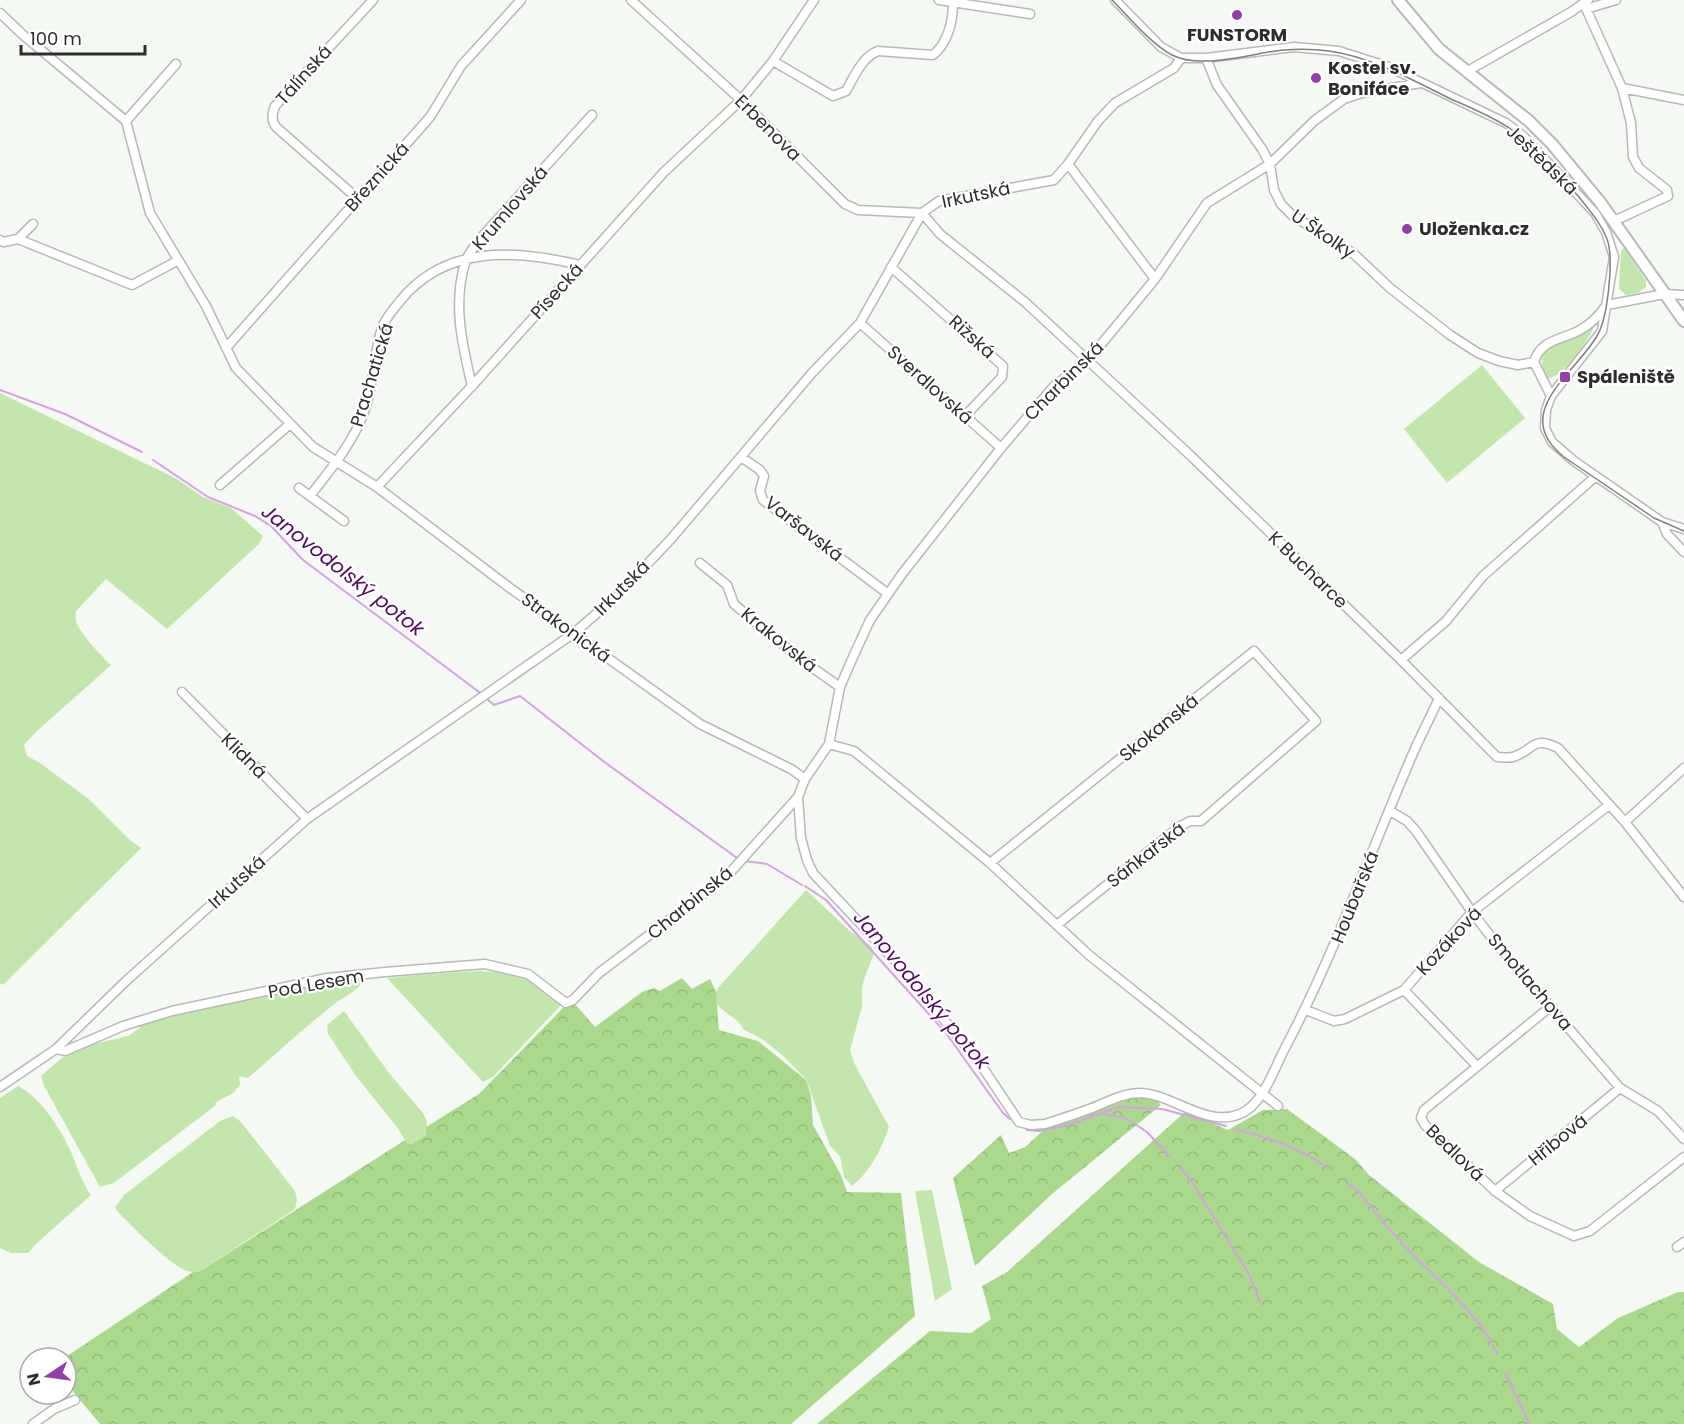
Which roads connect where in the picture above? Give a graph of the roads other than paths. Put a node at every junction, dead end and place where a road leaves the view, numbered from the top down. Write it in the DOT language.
graph roads {
  1 [pos="373,0"];
  2 [pos="521,0"];
  3 [pos="631,0"];
  4 [pos="814,0"];
  5 [pos="939,0"];
  6 [pos="1116,0"];
  7 [pos="1398,0"];
  8 [pos="1616,0"];
  9 [pos="953,3"];
  10 [pos="1586,4"];
  11 [pos="0,13"];
  12 [pos="1030,14"];
  13 [pos="1181,58"];
  14 [pos="1206,58"];
  15 [pos="773,61"];
  16 [pos="176,64"];
  17 [pos="1466,72"];
  18 [pos="1421,83"];
  19 [pos="1623,88"];
  20 [pos="741,100"];
  21 [pos="1684,100"];
  22 [pos="592,115"];
  23 [pos="126,121"];
  24 [pos="1068,164"];
  25 [pos="1269,164"];
  26 [pos="358,199"];
  27 [pos="922,213"];
  28 [pos="1614,221"];
  29 [pos="33,224"];
  30 [pos="18,239"];
  31 [pos="0,240"];
  32 [pos="467,258"];
  33 [pos="177,261"];
  34 [pos="580,265"];
  35 [pos="891,267"];
  36 [pos="1155,279"];
  37 [pos="1664,294"];
  38 [pos="1684,295"];
  39 [pos="1607,305"];
  40 [pos="1684,321"];
  41 [pos="860,323"];
  42 [pos="226,348"];
  43 [pos="1088,360"];
  44 [pos="1534,362"];
  45 [pos="472,386"];
  46 [pos="1551,396"];
  47 [pos="965,416"];
  48 [pos="290,424"];
  49 [pos="1001,448"];
  50 [pos="741,456"];
  51 [pos="336,462"];
  52 [pos="1596,476"];
  53 [pos="220,485"];
  54 [pos="377,487"];
  55 [pos="299,488"];
  56 [pos="310,496"];
  57 [pos="344,521"];
  58 [pos="1662,522"];
  59 [pos="1684,529"];
  60 [pos="1684,552"];
  61 [pos="700,563"];
  62 [pos="887,593"];
  63 [pos="574,633"];
  64 [pos="1401,660"];
  65 [pos="840,687"];
  66 [pos="182,692"];
  67 [pos="1439,698"];
  68 [pos="1316,721"];
  69 [pos="829,744"];
  70 [pos="1684,768"];
  71 [pos="805,779"];
  72 [pos="798,797"];
  73 [pos="1610,805"];
  74 [pos="1390,811"];
  75 [pos="307,819"];
  76 [pos="1624,822"];
  77 [pos="990,863"];
  78 [pos="1684,897"];
  79 [pos="1472,912"];
  80 [pos="1058,924"];
  81 [pos="1404,990"];
  82 [pos="573,1000"];
  83 [pos="1550,1007"];
  84 [pos="1306,1010"];
  85 [pos="56,1048"];
  86 [pos="1477,1066"];
  87 [pos="0,1087"];
  88 [pos="1620,1088"];
  89 [pos="1262,1092"];
  90 [pos="1278,1106"];
  91 [pos="1684,1139"];
  92 [pos="1684,1157"];
  93 [pos="1495,1191"];
  94 [pos="62,1406"];
  95 [pos="33,1424"];
  1 -- 26 [label="street, Tálínská"];
  2 -- 26 [label="street, Březnická"];
  3 -- 20 [label="street, Erbenova"];
  4 -- 15 [label="street, Písecká"];
  5 -- 9 [label="street"];
  6 -- 13 [label="street"];
  7 -- 17 [label="street, Ještědská"];
  8 -- 10 [label="street"];
  9 -- 12 [label="street"];
  9 -- 15 [label="street"];
  10 -- 17 [label="street"];
  10 -- 19 [label="street"];
  11 -- 23 [label="street"];
  13 -- 14 [label="street, Ještědská"];
  13 -- 24 [label="street, Irkutská"];
  14 -- 18 [label="street, Ještědská"];
  14 -- 25 [label="street, U Školky"];
  15 -- 20 [label="street, Písecká"];
  16 -- 23 [label="street"];
  17 -- 28 [label="street, Ještědská"];
  18 -- 25 [label="street, Charbinská"];
  18 -- 39 [label="street, Ještědská"];
  19 -- 21 [label="street"];
  19 -- 28 [label="street"];
  20 -- 27 [label="street, Erbenova"];
  20 -- 34 [label="street, Písecká"];
  22 -- 32 [label="street, Krumlovská"];
  23 -- 33 [label="street, Strakonická"];
  24 -- 27 [label="street, Irkutská"];
  24 -- 36 [label="street"];
  25 -- 36 [label="street, Charbinská"];
  25 -- 44 [label="street, U Školky"];
  26 -- 42 [label="street, Březnická"];
  27 -- 35 [label="street, Irkutská"];
  27 -- 43 [label="street, K Bucharce"];
  28 -- 37 [label="street, Ještědská"];
  29 -- 30 [label="street"];
  30 -- 31 [label="street"];
  30 -- 33 [label="street"];
  32 -- 34 [label="street, Prachatická"];
  32 -- 45 [label="street, Krumlovská"];
  32 -- 51 [label="street, Prachatická"];
  33 -- 42 [label="street, Strakonická"];
  34 -- 45 [label="street, Písecká"];
  35 -- 41 [label="street, Irkutská"];
  35 -- 47 [label="street, Rižská"];
  36 -- 43 [label="street, Charbinská"];
  37 -- 38 [label="street"];
  37 -- 39 [label="street"];
  37 -- 40 [label="street, Ještědská"];
  39 -- 44 [label="street"];
  39 -- 46 [label="street, Ještědská"];
  41 -- 47 [label="street, Sverdlovská"];
  41 -- 50 [label="street, Irkutská"];
  42 -- 48 [label="street, Strakonická"];
  43 -- 49 [label="street, Charbinská"];
  43 -- 64 [label="street, K Bucharce"];
  44 -- 46 [label="street"];
  45 -- 54 [label="street, Písecká"];
  46 -- 52 [label="street"];
  47 -- 49 [label="street, Sverdlovská"];
  48 -- 51 [label="street, Strakonická"];
  48 -- 53 [label="street"];
  49 -- 62 [label="street, Charbinská"];
  50 -- 62 [label="street, Varšavská"];
  50 -- 63 [label="street, Irkutská"];
  51 -- 54 [label="street, Strakonická"];
  51 -- 56 [label="street"];
  52 -- 58 [label="street"];
  52 -- 64 [label="street"];
  54 -- 63 [label="street, Strakonická"];
  55 -- 56 [label="street"];
  56 -- 57 [label="street"];
  58 -- 59 [label="street"];
  58 -- 60 [label="street"];
  61 -- 65 [label="street, Krakovská"];
  62 -- 65 [label="street, Charbinská"];
  63 -- 71 [label="street, Strakonická"];
  63 -- 75 [label="street, Irkutská"];
  64 -- 67 [label="street, K Bucharce"];
  65 -- 69 [label="street, Charbinská"];
  66 -- 75 [label="street, Klidná"];
  67 -- 73 [label="street, K Bucharce"];
  67 -- 74 [label="street, Houbařská"];
  68 -- 77 [label="street, Skokanská"];
  68 -- 80 [label="street, Sáňkařská"];
  69 -- 71 [label="street, Charbinská"];
  69 -- 77 [label="street"];
  70 -- 76 [label="street"];
  71 -- 72 [label="street, Charbinská"];
  72 -- 82 [label="street, Charbinská"];
  72 -- 89 [label="street, Houbařská"];
  73 -- 76 [label="street, K Bucharce"];
  73 -- 79 [label="street, Kozáková"];
  74 -- 79 [label="street, Smotlachova"];
  74 -- 84 [label="street, Houbařská"];
  75 -- 85 [label="street, Irkutská"];
  76 -- 78 [label="street, K Bucharce"];
  77 -- 80 [label="street"];
  79 -- 81 [label="street, Kozáková"];
  79 -- 83 [label="street, Smotlachova"];
  80 -- 89 [label="street"];
  81 -- 84 [label="street, Kozáková"];
  81 -- 86 [label="street"];
  82 -- 85 [label="street, Pod Lesem"];
  83 -- 86 [label="street, Bedlová"];
  83 -- 88 [label="street, Smotlachova"];
  84 -- 89 [label="street, Houbařská"];
  85 -- 87 [label="street, Irkutská"];
  86 -- 93 [label="street, Bedlová"];
  88 -- 91 [label="street, Smotlachova"];
  88 -- 93 [label="street, Hřibová"];
  89 -- 90 [label="street"];
  92 -- 93 [label="street"];
  94 -- 95 [label="street"];
}
